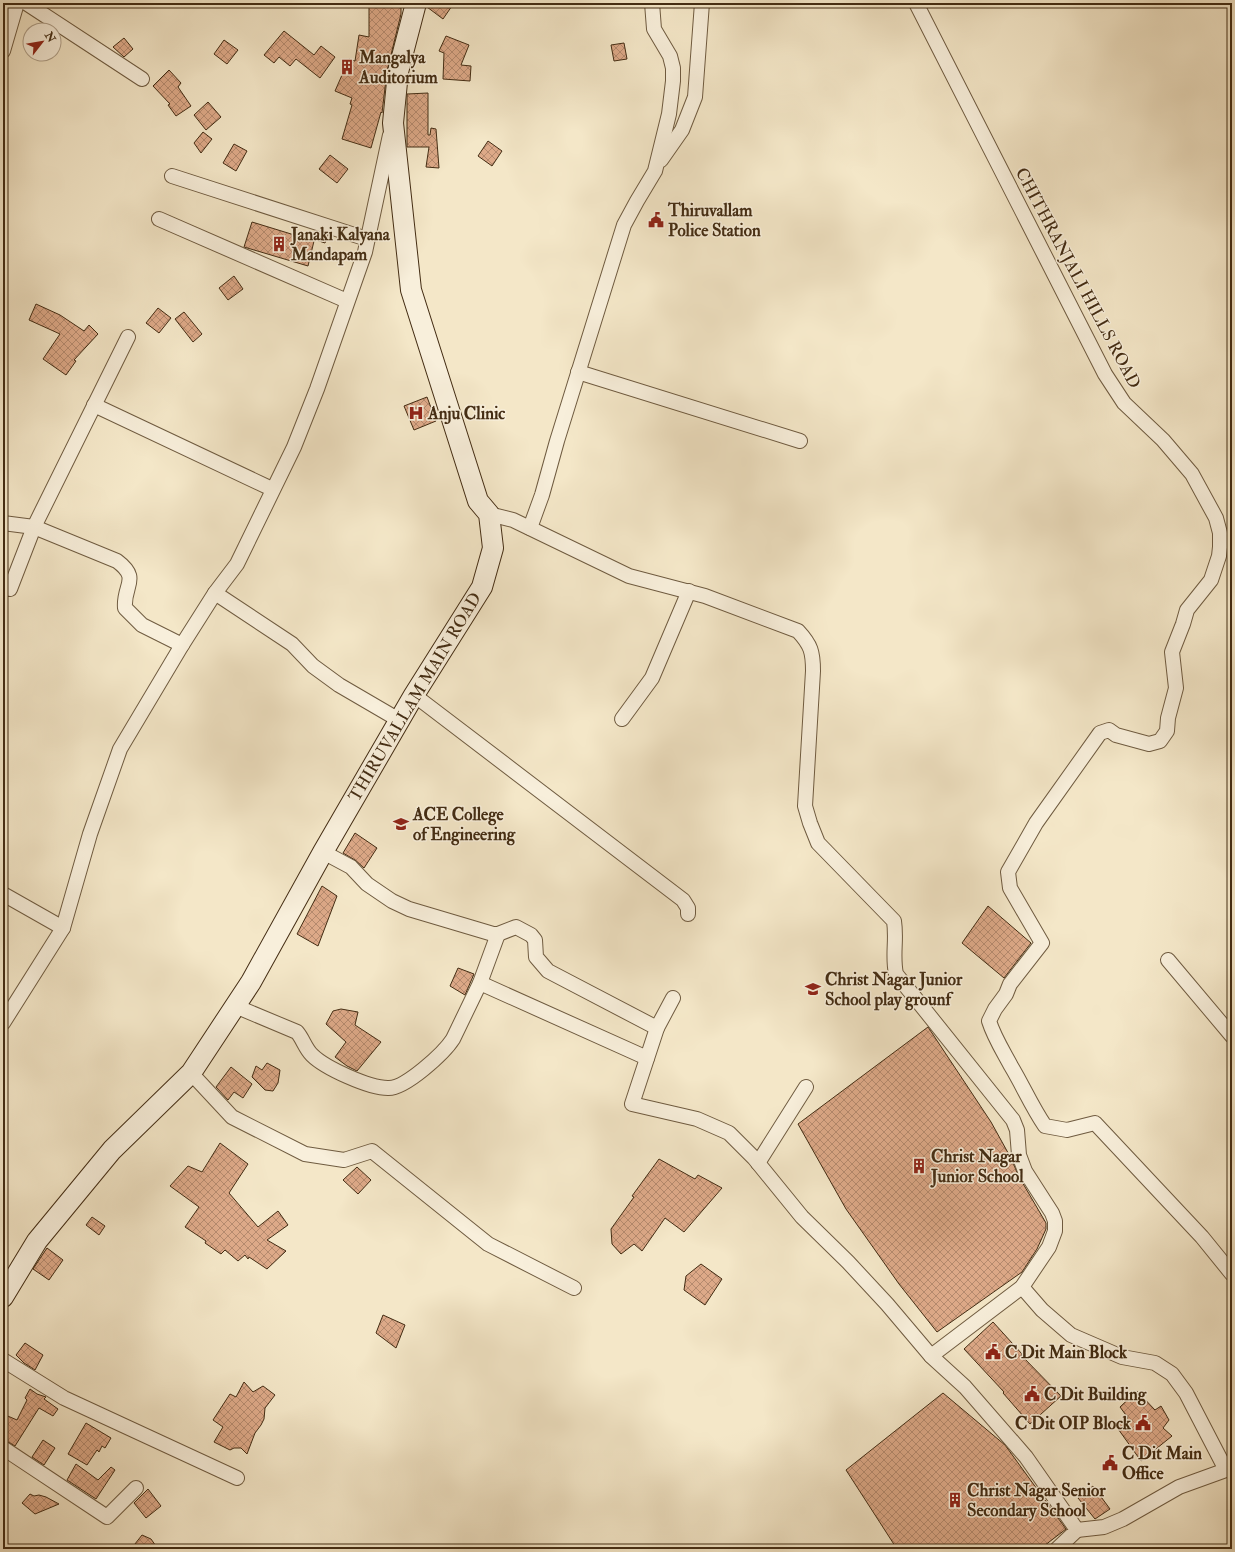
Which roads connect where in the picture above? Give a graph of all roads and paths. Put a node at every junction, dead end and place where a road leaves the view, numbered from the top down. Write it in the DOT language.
graph roads {
  1 [pos="17,3"];
  2 [pos="26,3"];
  3 [pos="416,3"];
  4 [pos="652,3"];
  5 [pos="702,3"];
  6 [pos="916,3"];
  7 [pos="3,51"];
  8 [pos="142,79"];
  9 [pos="393,123"];
  10 [pos="657,165"];
  11 [pos="172,176"];
  12 [pos="159,219"];
  13 [pos="368,239"];
  14 [pos="347,301"];
  15 [pos="128,337"];
  16 [pos="578,372"];
  17 [pos="94,405"];
  18 [pos="800,441"];
  19 [pos="272,489"];
  20 [pos="488,514"];
  21 [pos="3,523"];
  22 [pos="34,527"];
  23 [pos="530,528"];
  24 [pos="10,589"];
  25 [pos="689,591"];
  26 [pos="215,593"];
  27 [pos="182,645"];
  28 [pos="414,695"];
  29 [pos="622,719"];
  30 [pos="399,720"];
  31 [pos="323,852"];
  32 [pos="3,894"];
  33 [pos="688,914"];
  34 [pos="63,928"];
  35 [pos="498,934"];
  36 [pos="1168,960"];
  37 [pos="480,983"];
  38 [pos="673,998"];
  39 [pos="235,1006"];
  40 [pos="3,1023"];
  41 [pos="657,1028"];
  42 [pos="1232,1036"];
  43 [pos="647,1058"];
  44 [pos="192,1073"];
  45 [pos="806,1087"];
  46 [pos="758,1163"];
  47 [pos="1232,1274"];
  48 [pos="1022,1287"];
  49 [pos="574,1288"];
  50 [pos="3,1297"];
  51 [pos="931,1356"];
  52 [pos="3,1360"];
  53 [pos="3,1448"];
  54 [pos="1229,1469"];
  55 [pos="237,1478"];
  56 [pos="136,1488"];
  57 [pos="1077,1530"];
  58 [pos="1057,1549"];
  1 -- 7 [label="street"];
  2 -- 8 [label="street"];
  3 -- 9 [label="main road, THIRUVALLAM MAIN ROAD"];
  4 -- 10 [label="street"];
  5 -- 10 [label="street"];
  6 -- 47 [label="street, CHITHRANJALI HILLS ROAD"];
  9 -- 13 [label="street"];
  9 -- 20 [label="main road, THIRUVALLAM MAIN ROAD"];
  10 -- 16 [label="street"];
  11 -- 13 [label="street"];
  12 -- 14 [label="street"];
  13 -- 14 [label="street"];
  14 -- 19 [label="street"];
  15 -- 17 [label="street"];
  16 -- 18 [label="street"];
  16 -- 23 [label="street"];
  17 -- 19 [label="street"];
  17 -- 22 [label="street"];
  19 -- 26 [label="street"];
  20 -- 23 [label="street"];
  20 -- 28 [label="main road, THIRUVALLAM MAIN ROAD"];
  21 -- 22 [label="street"];
  22 -- 24 [label="street"];
  22 -- 27 [label="street"];
  23 -- 25 [label="street"];
  25 -- 29 [label="street"];
  25 -- 48 [label="street"];
  26 -- 27 [label="street"];
  26 -- 30 [label="street"];
  27 -- 34 [label="street"];
  28 -- 30 [label="main road, THIRUVALLAM MAIN ROAD"];
  28 -- 33 [label="street"];
  30 -- 31 [label="main road, THIRUVALLAM MAIN ROAD"];
  31 -- 35 [label="street"];
  31 -- 39 [label="main road, THIRUVALLAM MAIN ROAD"];
  32 -- 34 [label="street"];
  34 -- 40 [label="street"];
  35 -- 37 [label="street"];
  35 -- 41 [label="street"];
  36 -- 42 [label="street"];
  37 -- 39 [label="street"];
  37 -- 43 [label="street"];
  38 -- 41 [label="street"];
  39 -- 44 [label="main road, THIRUVALLAM MAIN ROAD"];
  41 -- 43 [label="street"];
  43 -- 46 [label="street"];
  44 -- 49 [label="street"];
  44 -- 50 [label="main road, THIRUVALLAM MAIN ROAD"];
  45 -- 46 [label="street"];
  46 -- 51 [label="street"];
  48 -- 51 [label="street"];
  48 -- 54 [label="street"];
  51 -- 57 [label="street"];
  52 -- 55 [label="street"];
  53 -- 56 [label="street"];
  54 -- 57 [label="street"];
  57 -- 58 [label="street"];
}
